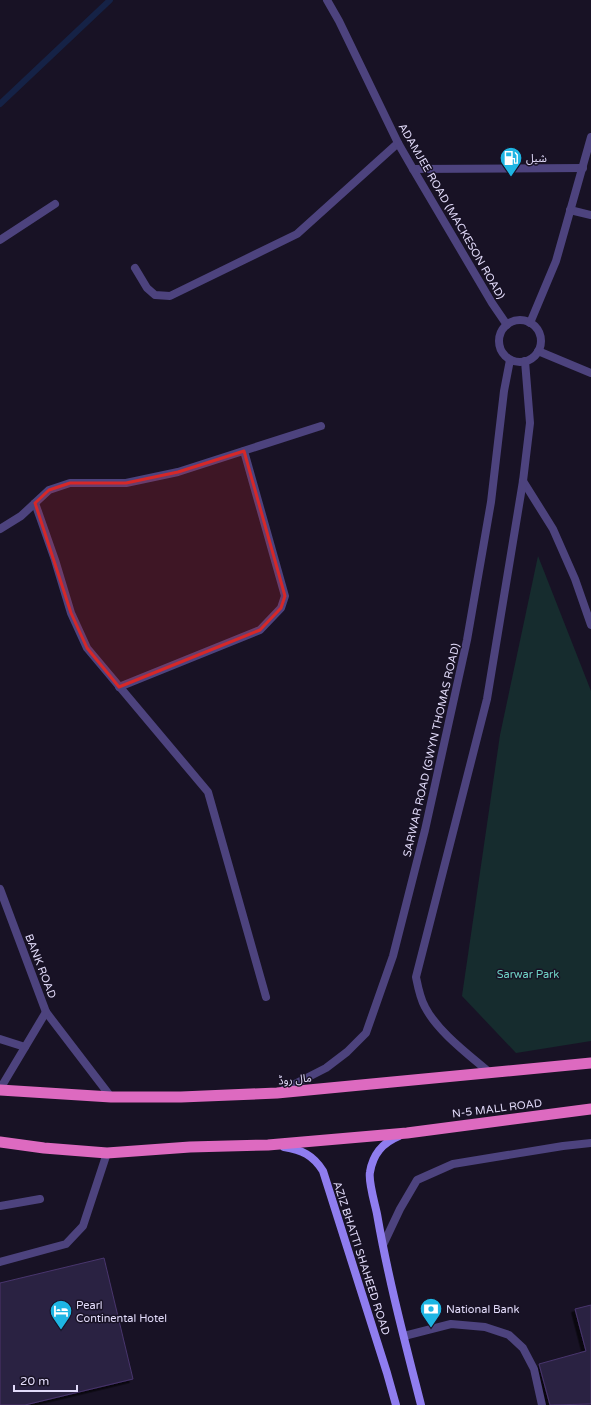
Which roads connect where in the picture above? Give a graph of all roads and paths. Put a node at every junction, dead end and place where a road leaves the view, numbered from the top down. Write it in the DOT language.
graph roads {
  1 [pos="327,0"];
  2 [pos="591,137"];
  3 [pos="398,143"];
  4 [pos="583,168"];
  5 [pos="413,169"];
  6 [pos="55,204"];
  7 [pos="570,210"];
  8 [pos="591,215"];
  9 [pos="0,240"];
  10 [pos="135,268"];
  11 [pos="530,323"];
  12 [pos="507,325"];
  13 [pos="538,351"];
  14 [pos="510,360"];
  15 [pos="525,361"];
  16 [pos="591,373"];
  17 [pos="321,426"];
  18 [pos="244,451"];
  19 [pos="523,481"];
  20 [pos="35,503"];
  21 [pos="0,529"];
  22 [pos="591,625"];
  23 [pos="119,687"];
  24 [pos="0,889"];
  25 [pos="266,997"];
  26 [pos="46,1012"];
  27 [pos="0,1040"];
  28 [pos="25,1047"];
  29 [pos="591,1063"];
  30 [pos="490,1073"];
  31 [pos="0,1089"];
  32 [pos="277,1094"];
  33 [pos="111,1096"];
  34 [pos="591,1109"];
  35 [pos="407,1133"];
  36 [pos="0,1142"];
  37 [pos="591,1143"];
  38 [pos="277,1144"];
  39 [pos="107,1153"];
  40 [pos="40,1199"];
  41 [pos="0,1206"];
  42 [pos="383,1245"];
  43 [pos="0,1262"];
  44 [pos="404,1336"];
  45 [pos="396,1405"];
  46 [pos="421,1405"];
  47 [pos="542,1405"];
  1 -- 3 [label="street, ADAMJEE ROAD (MACKESON ROAD)"];
  2 -- 4 [label="street"];
  3 -- 5 [label="street, ADAMJEE ROAD (MACKESON ROAD)"];
  3 -- 10 [label="street"];
  4 -- 5 [label="street"];
  4 -- 7 [label="street"];
  5 -- 12 [label="street, ADAMJEE ROAD (MACKESON ROAD)"];
  6 -- 9 [label="street"];
  7 -- 8 [label="street"];
  7 -- 11 [label="street"];
  11 -- 12 [label="street"];
  11 -- 13 [label="street"];
  12 -- 14 [label="street"];
  13 -- 15 [label="street"];
  13 -- 16 [label="street"];
  14 -- 15 [label="street"];
  14 -- 32 [label="street, SARWAR ROAD (GWYN THOMAS ROAD)"];
  15 -- 19 [label="street"];
  17 -- 18 [label="street"];
  18 -- 20 [label="street"];
  18 -- 23 [label="street"];
  19 -- 22 [label="street"];
  19 -- 30 [label="street"];
  20 -- 21 [label="street"];
  20 -- 23 [label="street"];
  23 -- 25 [label="street"];
  24 -- 26 [label="street, BANK ROAD"];
  26 -- 28 [label="street, BANK ROAD"];
  26 -- 33 [label="street"];
  27 -- 28 [label="street"];
  28 -- 31 [label="street, BANK ROAD"];
  29 -- 30 [label="highway, مال روڈ"];
  30 -- 32 [label="highway, مال روڈ"];
  31 -- 33 [label="highway, مال روڈ"];
  32 -- 33 [label="highway, مال روڈ"];
  34 -- 35 [label="highway, N-5 MALL ROAD"];
  35 -- 38 [label="highway"];
  35 -- 42 [label="main road, AZIZ BHATTI SHAHEED ROAD"];
  36 -- 39 [label="highway"];
  37 -- 42 [label="street"];
  38 -- 39 [label="highway"];
  38 -- 45 [label="main road, AZIZ BHATTI SHAHEED ROAD"];
  39 -- 43 [label="street"];
  40 -- 41 [label="street"];
  42 -- 44 [label="main road, AZIZ BHATTI SHAHEED ROAD"];
  44 -- 46 [label="main road, AZIZ BHATTI SHAHEED ROAD"];
  44 -- 47 [label="street"];
}
